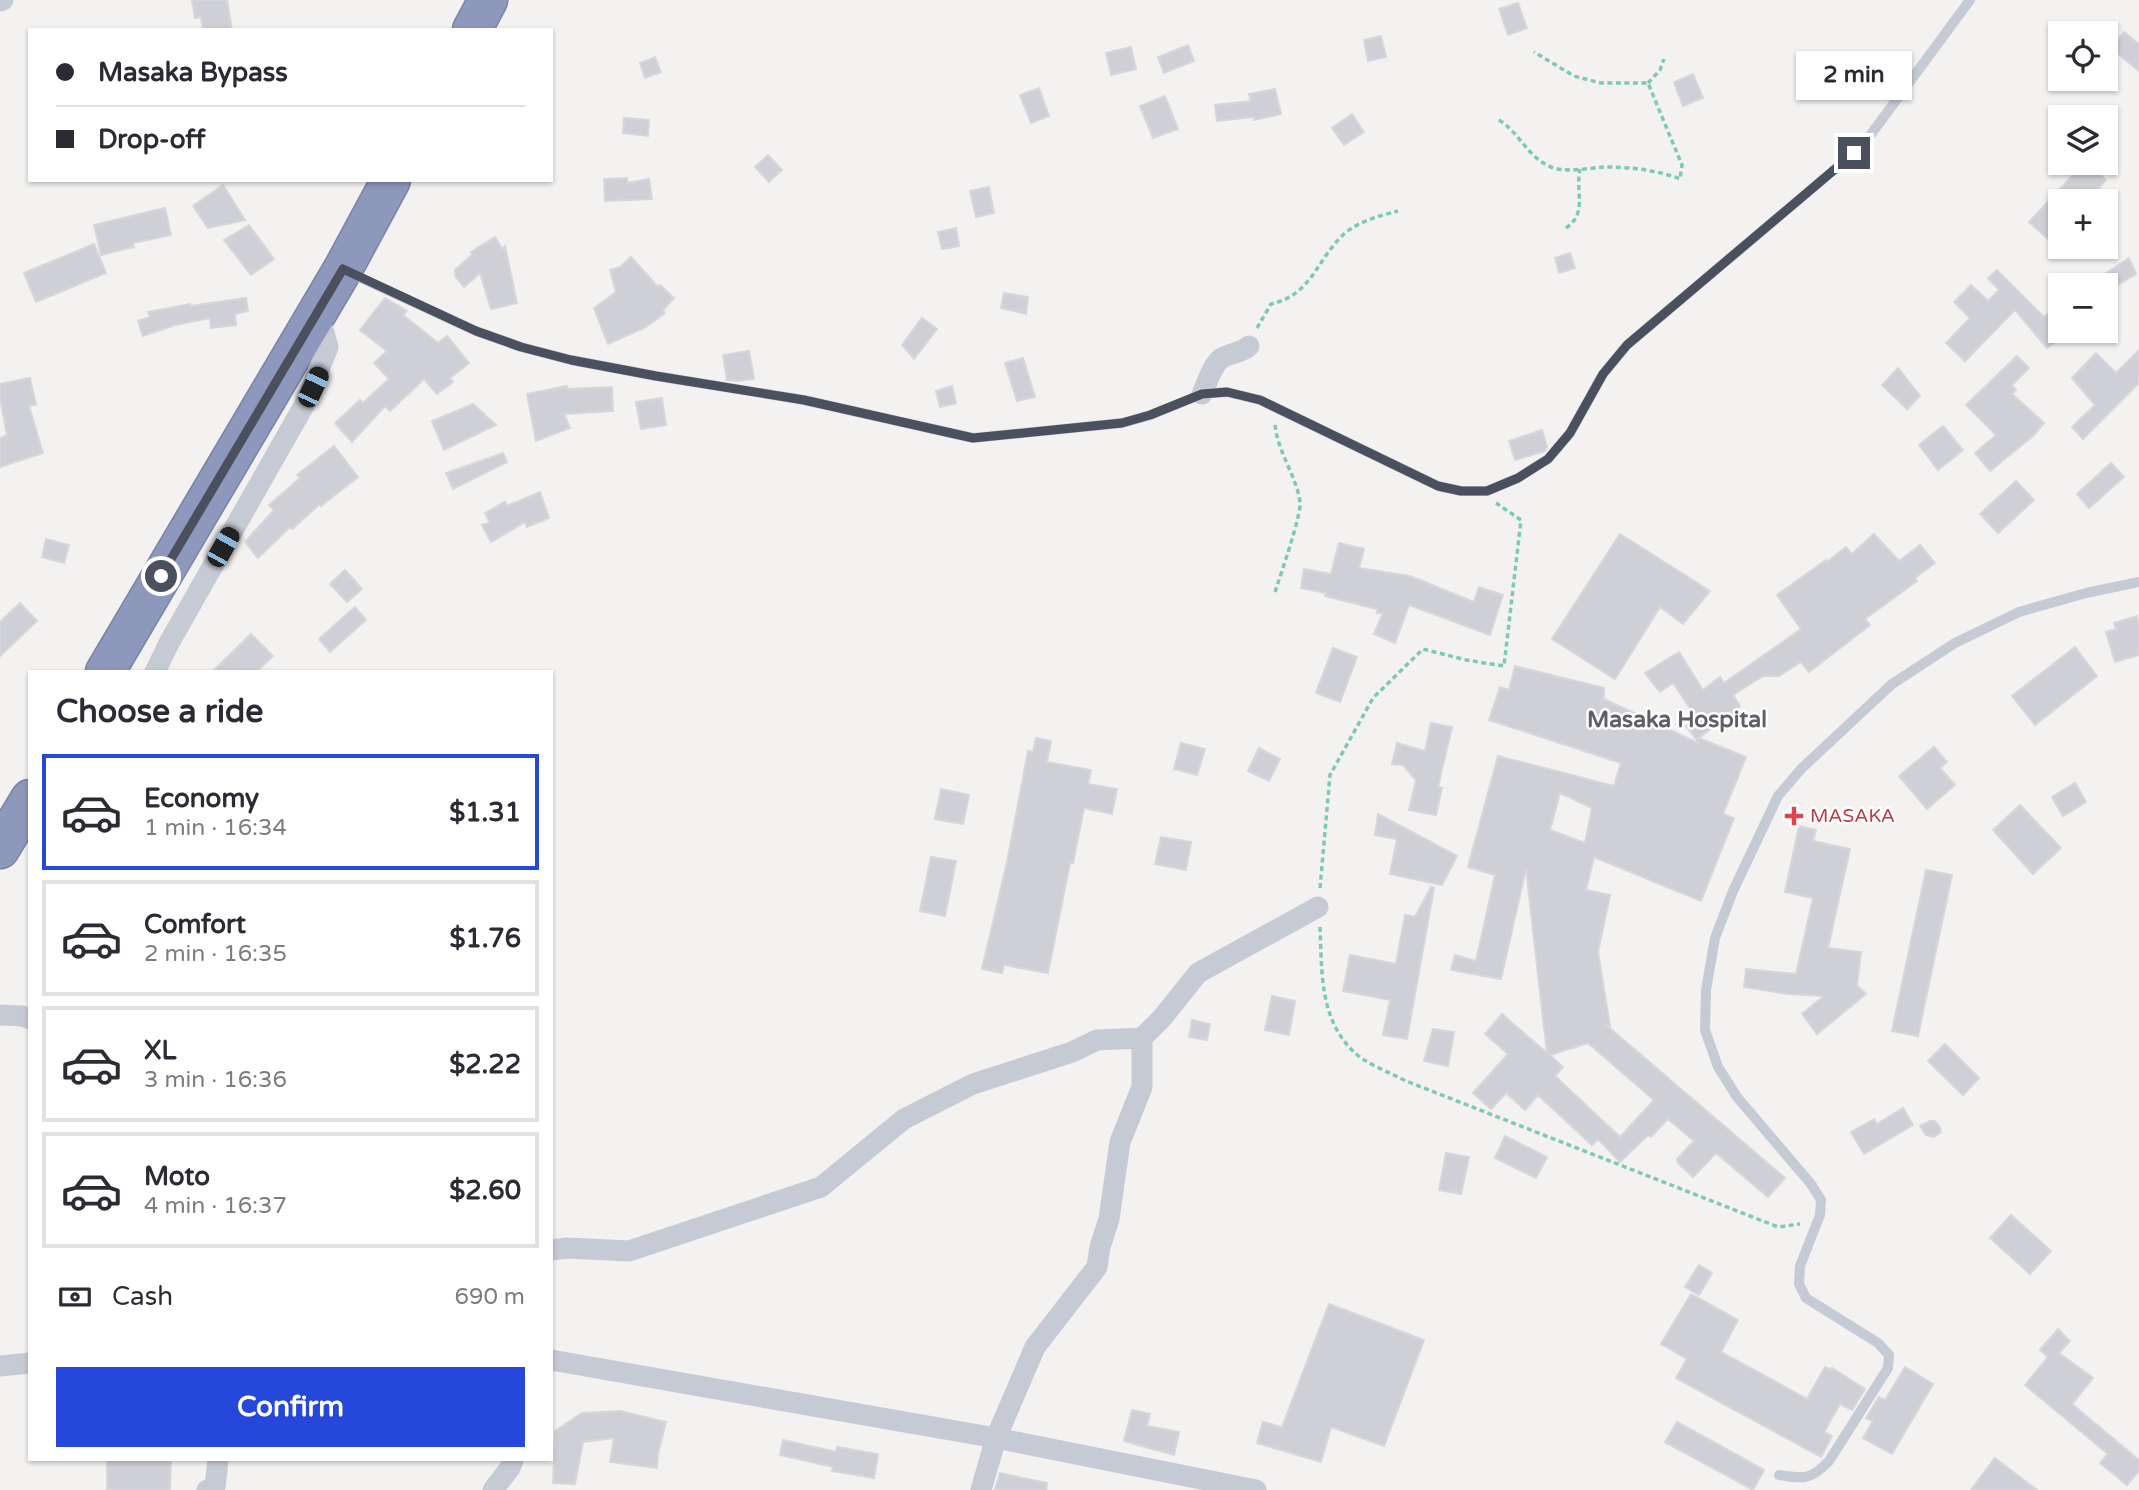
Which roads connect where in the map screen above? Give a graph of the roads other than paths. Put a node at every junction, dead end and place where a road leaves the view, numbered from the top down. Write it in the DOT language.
graph roads {
  1 [pos="488,0"];
  2 [pos="1970,0"];
  3 [pos="473,28"];
  4 [pos="390,182"];
  5 [pos="343,269"];
  6 [pos="303,337"];
  7 [pos="1249,346"];
  8 [pos="1202,394"];
  9 [pos="2139,582"];
  10 [pos="106,670"];
  11 [pos="156,670"];
  12 [pos="28,802"];
  13 [pos="2,838"];
  14 [pos="1318,907"];
  15 [pos="0,1015"];
  16 [pos="28,1018"];
  17 [pos="1142,1038"];
  18 [pos="553,1250"];
  19 [pos="553,1360"];
  20 [pos="28,1363"];
  21 [pos="0,1366"];
  22 [pos="996,1438"];
  23 [pos="218,1461"];
  24 [pos="513,1461"];
  25 [pos="1779,1475"];
  26 [pos="207,1490"];
  27 [pos="492,1490"];
  28 [pos="981,1490"];
  29 [pos="1256,1490"];
  1 -- 3 [label="highway"];
  2 -- 8 [label="lane"];
  4 -- 5 [label="highway"];
  5 -- 6 [label="highway"];
  5 -- 8 [label="lane"];
  6 -- 10 [label="highway"];
  6 -- 11 [label="street"];
  7 -- 8 [label="street"];
  9 -- 25 [label="lane"];
  12 -- 13 [label="highway"];
  14 -- 17 [label="street"];
  15 -- 16 [label="street"];
  17 -- 18 [label="street"];
  17 -- 22 [label="street"];
  19 -- 22 [label="street"];
  20 -- 21 [label="street"];
  22 -- 28 [label="street"];
  22 -- 29 [label="street"];
  23 -- 26 [label="street"];
  24 -- 27 [label="street"];
}
